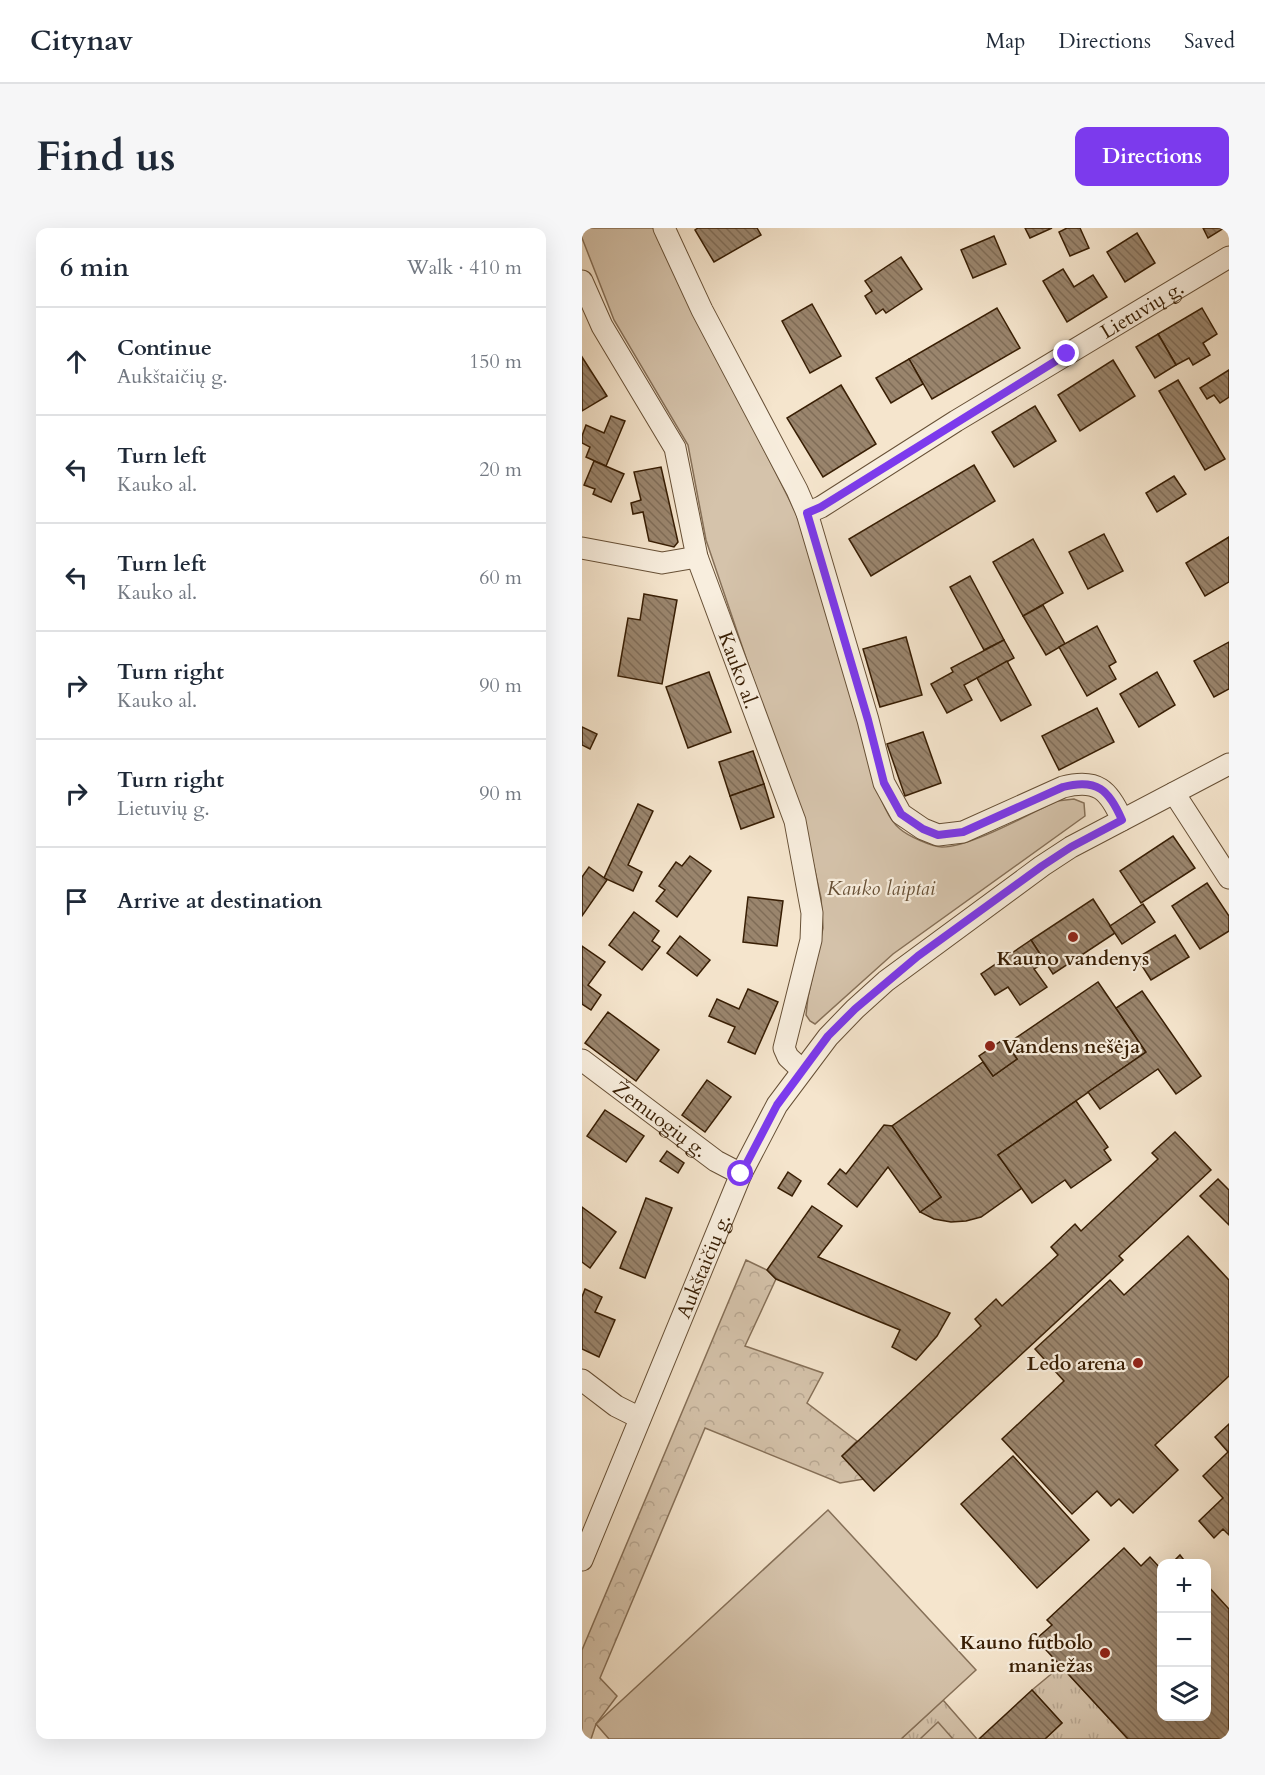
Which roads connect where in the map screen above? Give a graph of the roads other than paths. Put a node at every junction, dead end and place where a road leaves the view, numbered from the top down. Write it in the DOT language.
graph roads {
  1 [pos="664,228"];
  2 [pos="1229,257"];
  3 [pos="584,291"];
  4 [pos="807,513"];
  5 [pos="582,548"];
  6 [pos="697,557"];
  7 [pos="1229,764"];
  8 [pos="1174,793"];
  9 [pos="1122,820"];
  10 [pos="1229,878"];
  11 [pos="582,1060"];
  12 [pos="801,1070"];
  13 [pos="741,1174"];
  14 [pos="582,1380"];
  15 [pos="640,1418"];
  16 [pos="582,1560"];
  1 -- 4 [label="street"];
  2 -- 4 [label="street, Lietuvių g."];
  3 -- 6 [label="street, Kauko al."];
  4 -- 9 [label="street"];
  5 -- 6 [label="street"];
  6 -- 12 [label="street, Kauko al."];
  7 -- 8 [label="street, Aukštaičių g."];
  8 -- 9 [label="street, Aukštaičių g."];
  8 -- 10 [label="street"];
  9 -- 12 [label="street, Aukštaičių g."];
  11 -- 13 [label="street, Žemuogių g."];
  12 -- 13 [label="street, Aukštaičių g."];
  13 -- 15 [label="street, Aukštaičių g."];
  14 -- 15 [label="street"];
  15 -- 16 [label="street, Aukštaičių g."];
}
